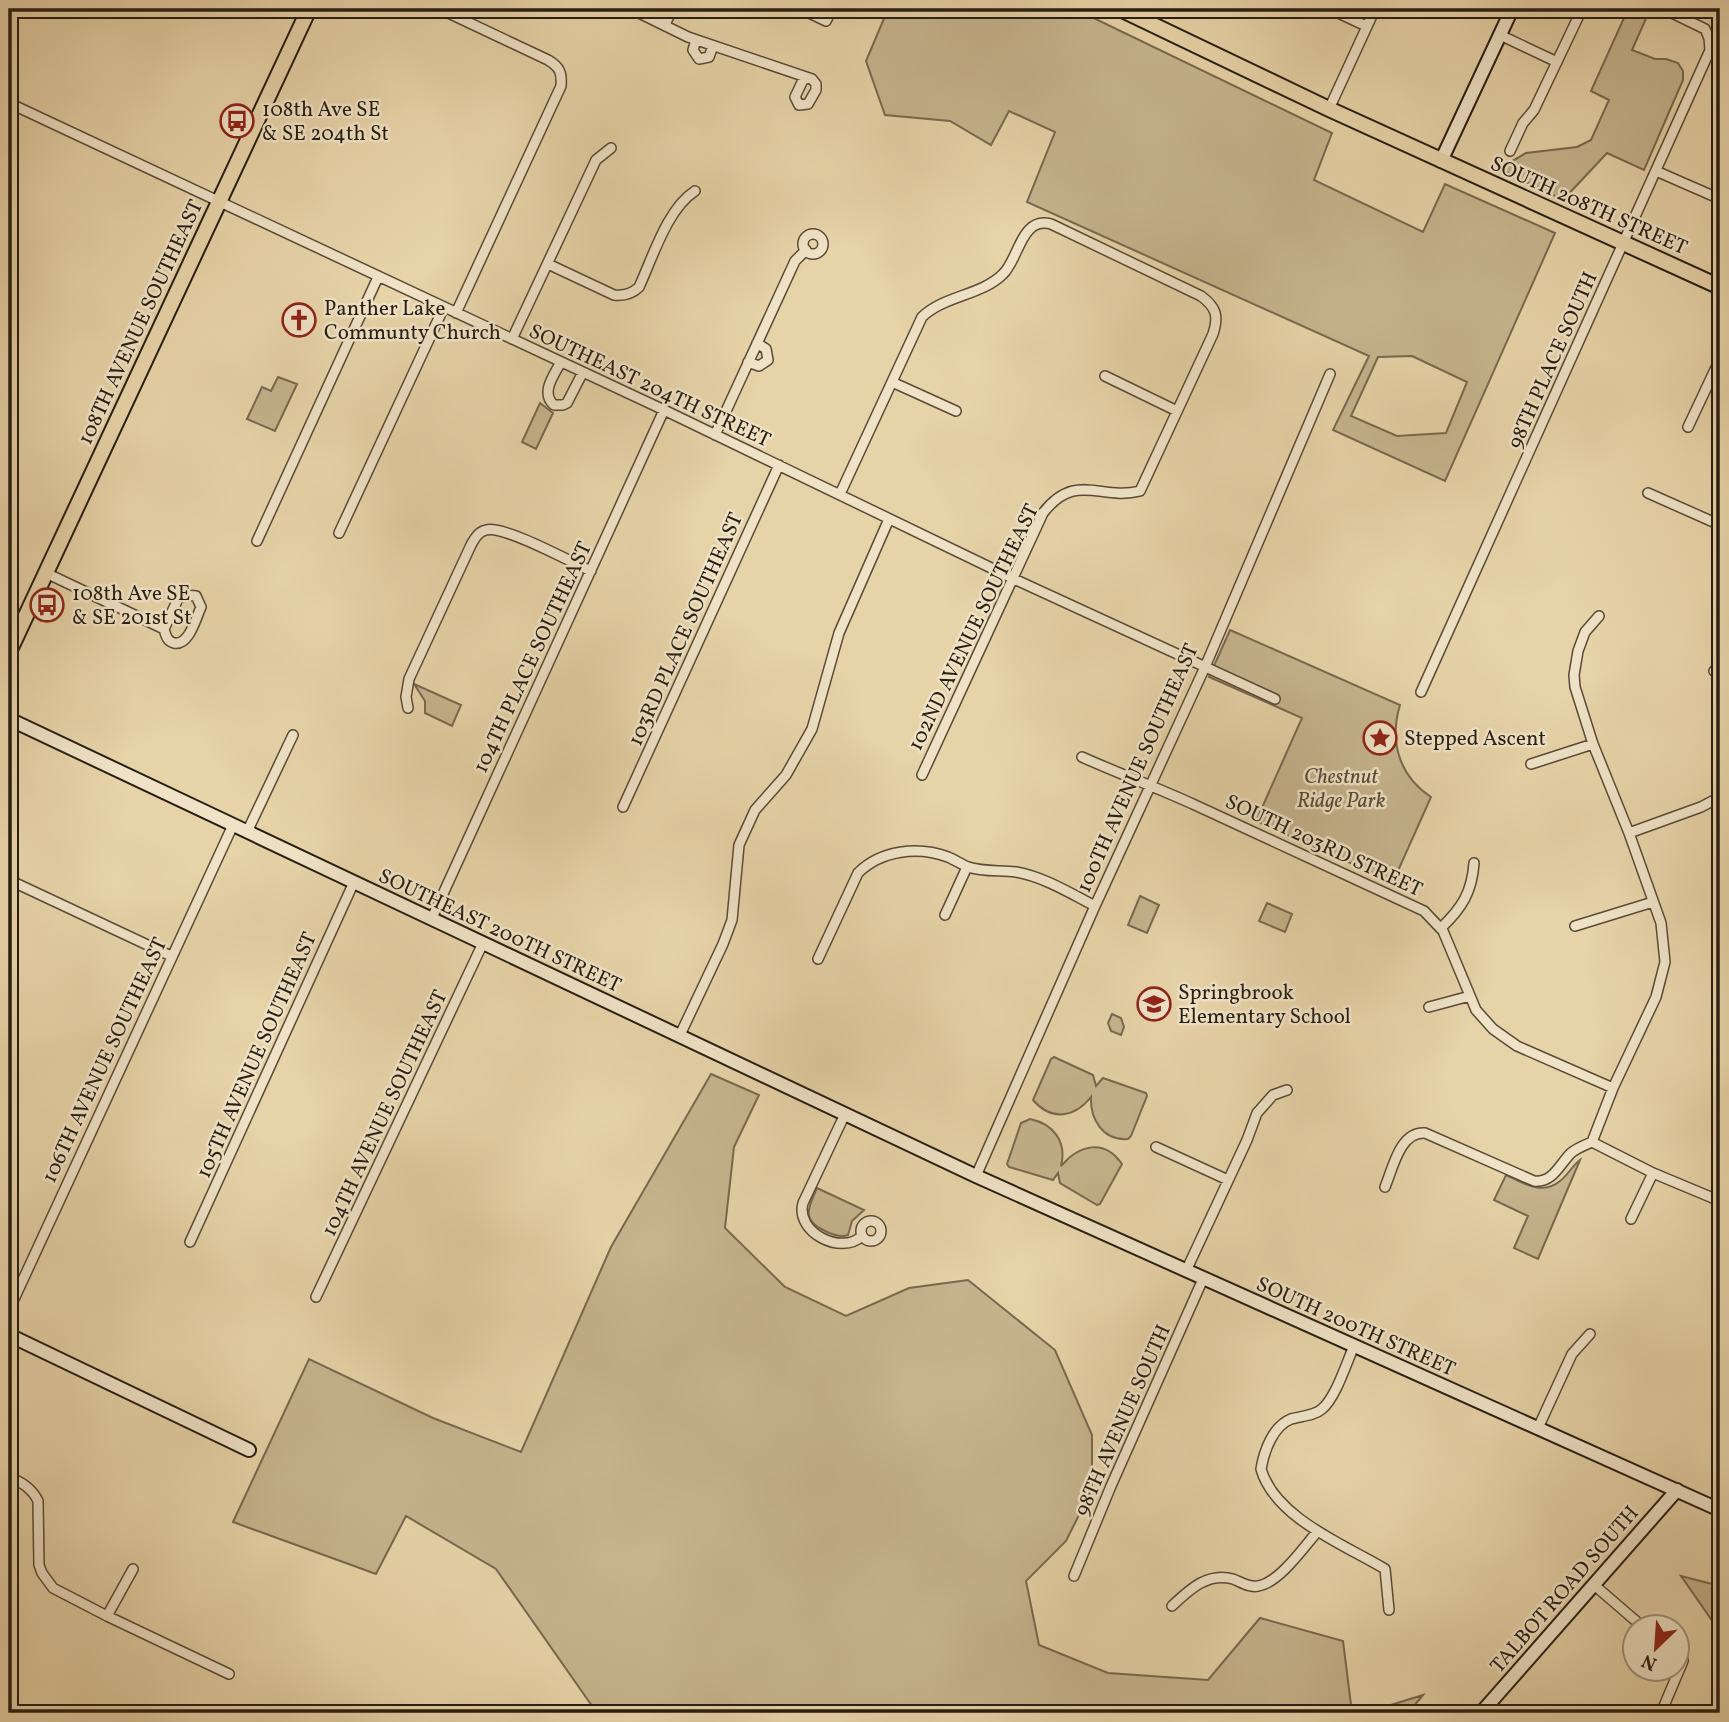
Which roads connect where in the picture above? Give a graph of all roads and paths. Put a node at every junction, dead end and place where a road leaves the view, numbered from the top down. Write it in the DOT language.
graph roads {
  1 [pos="309,9"];
  2 [pos="440,9"];
  3 [pos="631,9"];
  4 [pos="672,9"];
  5 [pos="801,9"];
  6 [pos="832,9"];
  7 [pos="1120,9"];
  8 [pos="1330,9"];
  9 [pos="1375,9"];
  10 [pos="1512,9"];
  11 [pos="1582,9"];
  12 [pos="1664,9"];
  13 [pos="1140,13"];
  14 [pos="665,25"];
  15 [pos="1366,26"];
  16 [pos="1500,35"];
  17 [pos="696,40"];
  18 [pos="713,46"];
  19 [pos="1557,62"];
  20 [pos="809,78"];
  21 [pos="9,103"];
  22 [pos="1329,109"];
  23 [pos="611,148"];
  24 [pos="1510,151"];
  25 [pos="1441,160"];
  26 [pos="1656,171"];
  27 [pos="695,191"];
  28 [pos="1720,200"];
  29 [pos="219,201"];
  30 [pos="1623,244"];
  31 [pos="806,250"];
  32 [pos="548,264"];
  33 [pos="379,277"];
  34 [pos="1720,287"];
  35 [pos="444,307"];
  36 [pos="456,313"];
  37 [pos="512,339"];
  38 [pos="757,343"];
  39 [pos="1720,359"];
  40 [pos="561,362"];
  41 [pos="748,362"];
  42 [pos="583,372"];
  43 [pos="1330,374"];
  44 [pos="1105,376"];
  45 [pos="892,382"];
  46 [pos="664,410"];
  47 [pos="956,411"];
  48 [pos="1177,411"];
  49 [pos="1688,428"];
  50 [pos="715,435"];
  51 [pos="779,465"];
  52 [pos="1648,494"];
  53 [pos="840,495"];
  54 [pos="889,519"];
  55 [pos="1720,525"];
  56 [pos="339,533"];
  57 [pos="257,541"];
  58 [pos="591,571"];
  59 [pos="46,573"];
  60 [pos="1012,578"];
  61 [pos="1599,616"];
  62 [pos="164,629"];
  63 [pos="9,652"];
  64 [pos="1205,667"];
  65 [pos="1422,692"];
  66 [pos="1275,699"];
  67 [pos="408,708"];
  68 [pos="9,719"];
  69 [pos="293,735"];
  70 [pos="1593,744"];
  71 [pos="1082,757"];
  72 [pos="1531,764"];
  73 [pos="922,775"];
  74 [pos="1151,785"];
  75 [pos="1720,797"];
  76 [pos="623,807"];
  77 [pos="233,825"];
  78 [pos="247,832"];
  79 [pos="1629,833"];
  80 [pos="1474,863"];
  81 [pos="967,867"];
  82 [pos="9,880"];
  83 [pos="354,883"];
  84 [pos="1653,902"];
  85 [pos="1095,906"];
  86 [pos="945,915"];
  87 [pos="432,918"];
  88 [pos="1575,926"];
  89 [pos="1441,928"];
  90 [pos="483,943"];
  91 [pos="171,956"];
  92 [pos="818,959"];
  93 [pos="1470,996"];
  94 [pos="1429,1007"];
  95 [pos="680,1035"];
  96 [pos="1613,1088"];
  97 [pos="1287,1090"];
  98 [pos="845,1114"];
  99 [pos="1592,1142"];
  100 [pos="1156,1147"];
  101 [pos="1653,1173"];
  102 [pos="976,1176"];
  103 [pos="1228,1180"];
  104 [pos="1385,1187"];
  105 [pos="1720,1201"];
  106 [pos="1631,1219"];
  107 [pos="862,1236"];
  108 [pos="190,1242"];
  109 [pos="1186,1271"];
  110 [pos="1203,1279"];
  111 [pos="316,1297"];
  112 [pos="9,1310"];
  113 [pos="1590,1334"];
  114 [pos="9,1335"];
  115 [pos="1354,1346"];
  116 [pos="1538,1428"];
  117 [pos="249,1450"];
  118 [pos="9,1477"];
  119 [pos="1677,1490"];
  120 [pos="1720,1510"];
  121 [pos="1317,1532"];
  122 [pos="133,1569"];
  123 [pos="1074,1576"];
  124 [pos="1593,1584"];
  125 [pos="1172,1606"];
  126 [pos="1389,1610"];
  127 [pos="1628,1614"];
  128 [pos="107,1616"];
  129 [pos="229,1674"];
  130 [pos="1671,1684"];
  131 [pos="1481,1713"];
  132 [pos="1661,1713"];
  1 -- 29 [label="main road, 108TH AVENUE SOUTHEAST"];
  2 -- 36 [label="street"];
  3 -- 14 [label="street"];
  4 -- 14 [label="street"];
  5 -- 6 [label="street"];
  7 -- 13 [label="main road, SOUTH 208TH STREET"];
  8 -- 15 [label="street"];
  9 -- 15 [label="street"];
  10 -- 16 [label="street"];
  11 -- 19 [label="street"];
  12 -- 26 [label="street, 98TH PLACE SOUTH"];
  13 -- 22 [label="main road, SOUTH 208TH STREET"];
  14 -- 17 [label="street"];
  15 -- 22 [label="street"];
  16 -- 19 [label="street"];
  16 -- 25 [label="street"];
  17 -- 18 [label="street"];
  17 -- 18 [label="street"];
  18 -- 20 [label="street"];
  19 -- 24 [label="street"];
  21 -- 29 [label="street, SOUTHEAST 204TH STREET"];
  22 -- 25 [label="main road, SOUTH 208TH STREET"];
  23 -- 32 [label="street"];
  25 -- 30 [label="main road, SOUTH 208TH STREET"];
  26 -- 28 [label="street"];
  26 -- 30 [label="street, 98TH PLACE SOUTH"];
  27 -- 32 [label="street"];
  29 -- 33 [label="street, SOUTHEAST 204TH STREET"];
  29 -- 59 [label="main road, 108TH AVENUE SOUTHEAST"];
  30 -- 34 [label="main road, SOUTH 208TH STREET"];
  30 -- 65 [label="street, 98TH PLACE SOUTH"];
  31 -- 38 [label="street"];
  32 -- 37 [label="street"];
  33 -- 35 [label="street, SOUTHEAST 204TH STREET"];
  33 -- 57 [label="street"];
  35 -- 36 [label="street, SOUTHEAST 204TH STREET"];
  35 -- 56 [label="street"];
  36 -- 37 [label="street, SOUTHEAST 204TH STREET"];
  37 -- 40 [label="street, SOUTHEAST 204TH STREET"];
  38 -- 41 [label="street"];
  38 -- 41 [label="street"];
  39 -- 49 [label="street"];
  40 -- 42 [label="street, SOUTHEAST 204TH STREET"];
  40 -- 42 [label="street"];
  41 -- 50 [label="street"];
  42 -- 46 [label="street, SOUTHEAST 204TH STREET"];
  43 -- 64 [label="street, 100TH AVENUE SOUTHEAST"];
  44 -- 48 [label="street"];
  45 -- 47 [label="street"];
  45 -- 48 [label="street"];
  45 -- 53 [label="street"];
  46 -- 50 [label="street, SOUTHEAST 204TH STREET"];
  46 -- 58 [label="street, 104TH PLACE SOUTHEAST"];
  48 -- 60 [label="street, 102ND AVENUE SOUTHEAST"];
  50 -- 51 [label="street, SOUTHEAST 204TH STREET"];
  51 -- 53 [label="street, SOUTHEAST 204TH STREET"];
  51 -- 76 [label="street, 103RD PLACE SOUTHEAST"];
  52 -- 55 [label="street"];
  53 -- 54 [label="street, SOUTHEAST 204TH STREET"];
  54 -- 60 [label="street, SOUTHEAST 204TH STREET"];
  54 -- 95 [label="street"];
  58 -- 67 [label="street"];
  58 -- 87 [label="street, 104TH PLACE SOUTHEAST"];
  59 -- 62 [label="street"];
  59 -- 63 [label="main road, 108TH AVENUE SOUTHEAST"];
  60 -- 64 [label="street, SOUTHEAST 204TH STREET"];
  60 -- 73 [label="street, 102ND AVENUE SOUTHEAST"];
  61 -- 70 [label="street"];
  62 -- 62 [label="street"];
  64 -- 66 [label="street, SOUTHEAST 204TH STREET"];
  64 -- 74 [label="street, 100TH AVENUE SOUTHEAST"];
  68 -- 77 [label="street, SOUTHEAST 200TH STREET"];
  69 -- 78 [label="street"];
  70 -- 72 [label="street"];
  70 -- 79 [label="street"];
  71 -- 74 [label="street, SOUTH 203RD STREET"];
  74 -- 85 [label="street, 100TH AVENUE SOUTHEAST"];
  74 -- 89 [label="street, SOUTH 203RD STREET"];
  75 -- 79 [label="street"];
  77 -- 78 [label="street, SOUTHEAST 200TH STREET"];
  77 -- 91 [label="street, 106TH AVENUE SOUTHEAST"];
  78 -- 83 [label="street, SOUTHEAST 200TH STREET"];
  79 -- 84 [label="street"];
  80 -- 89 [label="street"];
  81 -- 85 [label="street"];
  81 -- 86 [label="street"];
  81 -- 92 [label="street"];
  82 -- 91 [label="street"];
  83 -- 87 [label="street, SOUTHEAST 200TH STREET"];
  83 -- 108 [label="street, 105TH AVENUE SOUTHEAST"];
  84 -- 88 [label="street"];
  84 -- 96 [label="street"];
  85 -- 102 [label="street, 100TH AVENUE SOUTHEAST"];
  87 -- 90 [label="street, SOUTHEAST 200TH STREET"];
  89 -- 93 [label="street, SOUTH 203RD STREET"];
  90 -- 95 [label="street, SOUTHEAST 200TH STREET"];
  90 -- 111 [label="street, 104TH AVENUE SOUTHEAST"];
  91 -- 112 [label="street, 106TH AVENUE SOUTHEAST"];
  93 -- 94 [label="street"];
  93 -- 96 [label="street, SOUTH 203RD STREET"];
  95 -- 98 [label="street, SOUTHEAST 200TH STREET"];
  96 -- 99 [label="street"];
  97 -- 103 [label="street"];
  98 -- 102 [label="street, SOUTHEAST 200TH STREET"];
  98 -- 107 [label="street"];
  99 -- 101 [label="street"];
  99 -- 104 [label="street"];
  100 -- 103 [label="street"];
  101 -- 105 [label="street"];
  101 -- 106 [label="street"];
  102 -- 109 [label="street, SOUTH 200TH STREET"];
  103 -- 109 [label="street"];
  109 -- 110 [label="street, SOUTH 200TH STREET"];
  110 -- 115 [label="street, SOUTH 200TH STREET"];
  110 -- 123 [label="street, 98TH AVENUE SOUTH"];
  113 -- 116 [label="street"];
  114 -- 117 [label="street"];
  115 -- 116 [label="street, SOUTH 200TH STREET"];
  115 -- 121 [label="street"];
  116 -- 119 [label="street, SOUTH 200TH STREET"];
  118 -- 128 [label="street"];
  119 -- 120 [label="street, SOUTH 200TH STREET"];
  119 -- 124 [label="street, TALBOT ROAD SOUTH"];
  121 -- 125 [label="street"];
  121 -- 126 [label="street"];
  122 -- 128 [label="street"];
  124 -- 127 [label="street"];
  124 -- 131 [label="street, TALBOT ROAD SOUTH"];
  128 -- 129 [label="street"];
  130 -- 132 [label="street"];
}
